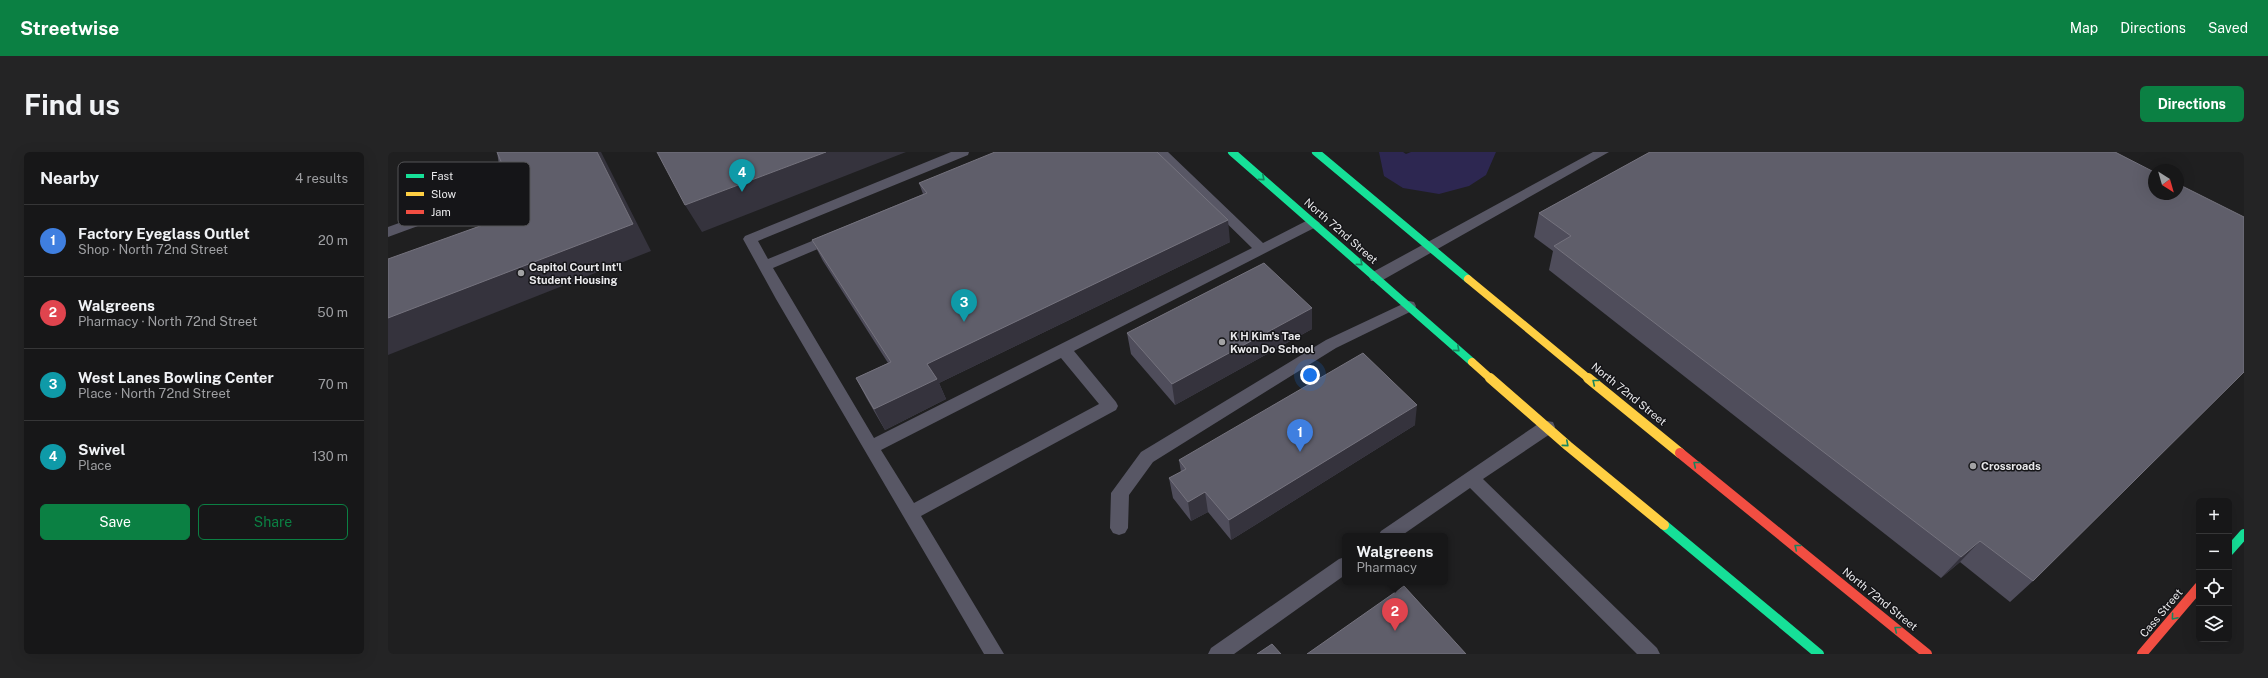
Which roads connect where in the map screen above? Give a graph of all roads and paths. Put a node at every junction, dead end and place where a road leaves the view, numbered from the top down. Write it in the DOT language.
graph roads {
  1 [pos="502,152"];
  2 [pos="963,152"];
  3 [pos="1160,152"];
  4 [pos="1232,152"];
  5 [pos="1316,152"];
  6 [pos="1603,152"];
  7 [pos="504,162"];
  8 [pos="1314,223"];
  9 [pos="405,226"];
  10 [pos="517,226"];
  11 [pos="388,232"];
  12 [pos="501,233"];
  13 [pos="844,233"];
  14 [pos="1430,247"];
  15 [pos="1261,249"];
  16 [pos="765,266"];
  17 [pos="1376,277"];
  18 [pos="1409,306"];
  19 [pos="1064,350"];
  20 [pos="1546,427"];
  21 [pos="872,447"];
  22 [pos="1471,478"];
  23 [pos="911,514"];
  24 [pos="1119,528"];
  25 [pos="1391,533"];
  26 [pos="2244,534"];
  27 [pos="2232,548"];
  28 [pos="1342,568"];
  29 [pos="2196,591"];
  30 [pos="994,654"];
  31 [pos="1218,654"];
  32 [pos="1650,654"];
  33 [pos="1819,654"];
  34 [pos="1927,654"];
  35 [pos="2142,654"];
  1 -- 7 [label="lane"];
  2 -- 16 [label="lane"];
  3 -- 15 [label="lane"];
  4 -- 8 [label="main road, North 72nd Street, one-way"];
  5 -- 14 [label="main road, North 72nd Street"];
  6 -- 14 [label="lane"];
  8 -- 15 [label="lane"];
  8 -- 17 [label="main road, North 72nd Street, one-way"];
  9 -- 11 [label="lane"];
  10 -- 12 [label="lane"];
  13 -- 16 [label="lane"];
  14 -- 17 [label="lane"];
  34 -- 14 [label="main road, North 72nd Street, one-way"];
  15 -- 19 [label="lane"];
  16 -- 21 [label="lane"];
  17 -- 18 [label="main road, North 72nd Street"];
  18 -- 20 [label="main road, North 72nd Street, one-way"];
  18 -- 24 [label="lane"];
  19 -- 21 [label="lane"];
  19 -- 23 [label="lane"];
  20 -- 22 [label="lane"];
  20 -- 33 [label="main road, North 72nd Street, one-way"];
  21 -- 23 [label="lane"];
  22 -- 25 [label="lane"];
  22 -- 32 [label="lane"];
  23 -- 30 [label="lane"];
  26 -- 27 [label="main road"];
  28 -- 31 [label="lane"];
  29 -- 35 [label="main road, Cass Street, one-way"];
}
